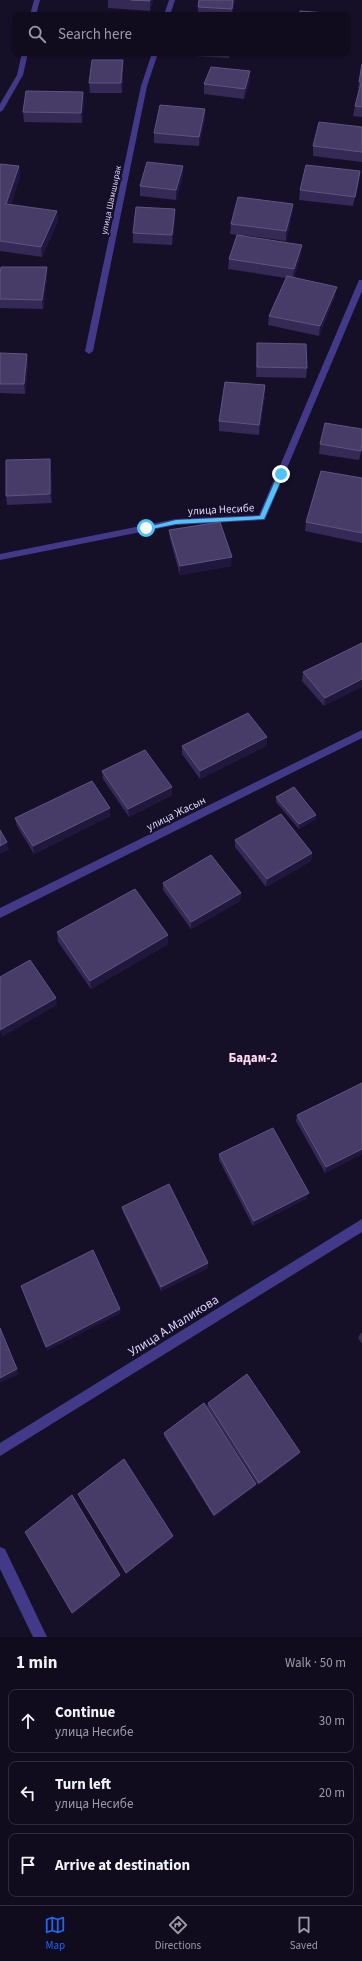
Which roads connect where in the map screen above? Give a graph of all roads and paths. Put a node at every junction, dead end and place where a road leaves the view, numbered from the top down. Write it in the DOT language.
graph roads {
  1 [pos="37,0"];
  2 [pos="172,0"];
  3 [pos="34,12"];
  4 [pos="168,12"];
  5 [pos="24,56"];
  6 [pos="153,56"];
  7 [pos="0,110"];
  8 [pos="362,282"];
  9 [pos="89,351"];
  10 [pos="0,557"];
  11 [pos="362,734"];
  12 [pos="0,913"];
  13 [pos="362,1225"];
  14 [pos="0,1450"];
  15 [pos="0,1554"];
  16 [pos="40,1637"];
  1 -- 3 [label="street"];
  2 -- 4 [label="street"];
  5 -- 7 [label="street"];
  6 -- 9 [label="street, улица Шамшырак"];
  8 -- 10 [label="street, улица Несибе"];
  11 -- 12 [label="street, улица Жасын"];
  13 -- 14 [label="street, Улица А.Маликова"];
  15 -- 16 [label="street"];
}
